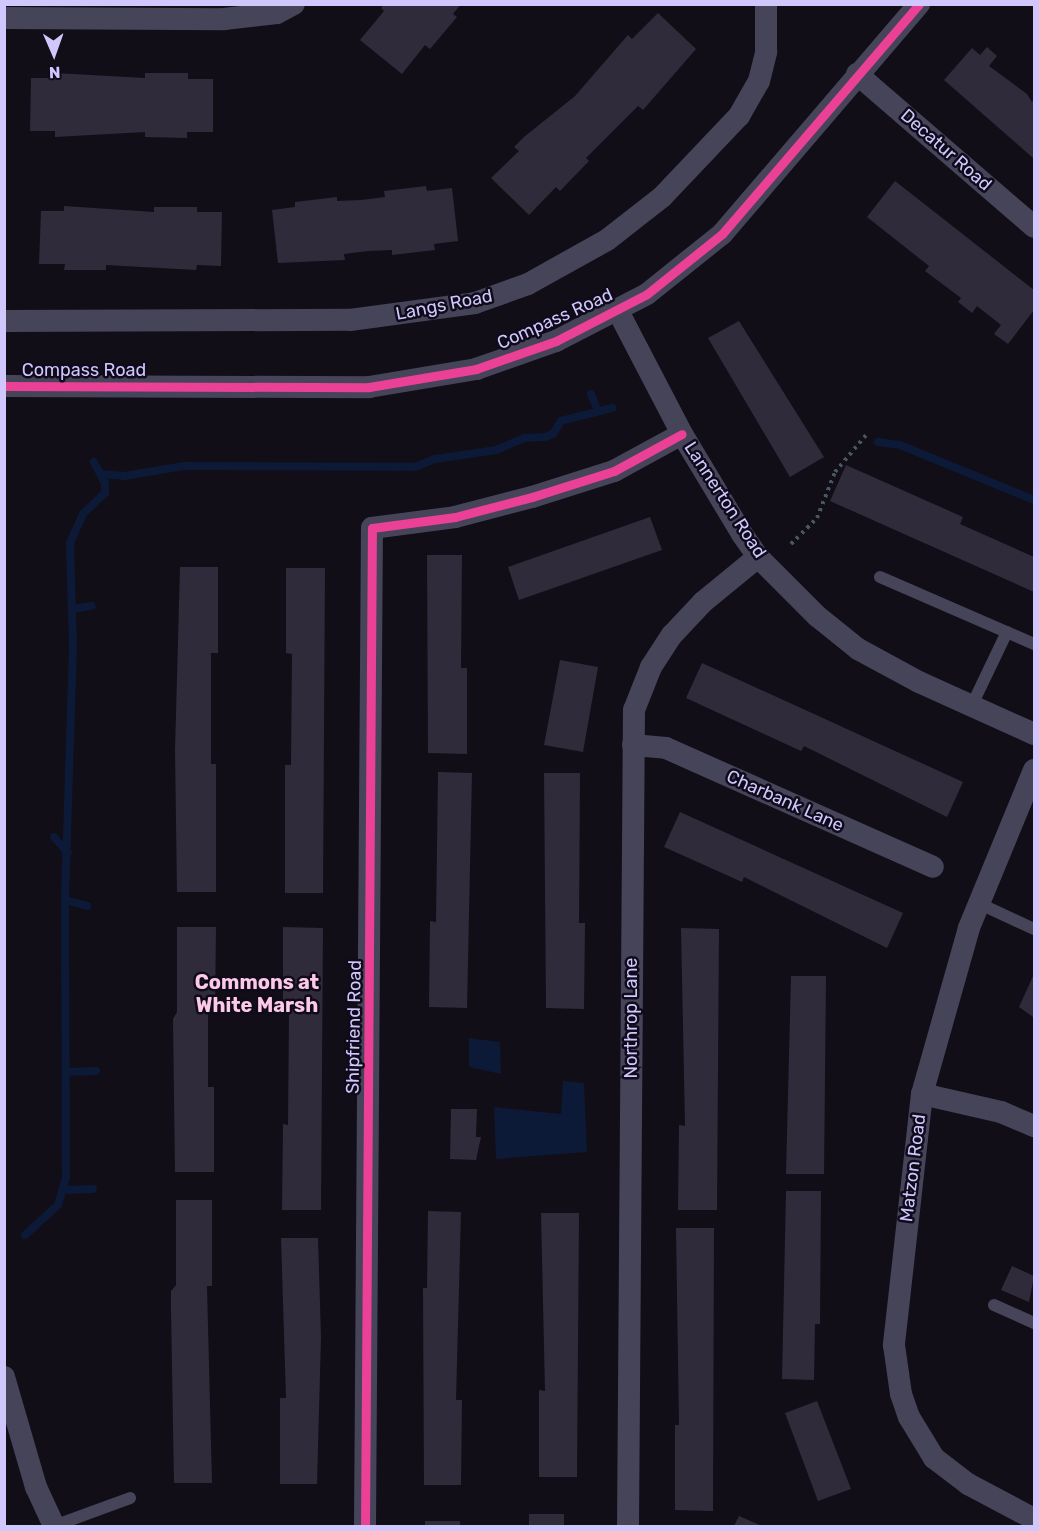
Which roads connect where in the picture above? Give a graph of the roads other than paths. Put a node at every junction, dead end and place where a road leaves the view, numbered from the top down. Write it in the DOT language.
graph roads {
  1 [pos="294,4"];
  2 [pos="766,4"];
  3 [pos="919,4"];
  4 [pos="4,18"];
  5 [pos="857,74"];
  6 [pos="1035,227"];
  7 [pos="618,311"];
  8 [pos="4,321"];
  9 [pos="4,386"];
  10 [pos="682,434"];
  11 [pos="758,557"];
  12 [pos="880,577"];
  13 [pos="1007,632"];
  14 [pos="1035,644"];
  15 [pos="972,705"];
  16 [pos="1035,734"];
  17 [pos="633,745"];
  18 [pos="1035,770"];
  19 [pos="933,867"];
  20 [pos="978,903"];
  21 [pos="1035,929"];
  22 [pos="922,1094"];
  23 [pos="1035,1126"];
  24 [pos="994,1305"];
  25 [pos="1035,1323"];
  26 [pos="4,1377"];
  27 [pos="130,1498"];
  28 [pos="1035,1519"];
  29 [pos="54,1526"];
  30 [pos="365,1527"];
  31 [pos="628,1527"];
  1 -- 4 [label="street"];
  2 -- 8 [label="street, Langs Road"];
  3 -- 5 [label="street, Compass Road"];
  5 -- 6 [label="street, Decatur Road"];
  5 -- 7 [label="street, Compass Road"];
  7 -- 9 [label="street, Compass Road"];
  7 -- 10 [label="street, Lannerton Road"];
  10 -- 11 [label="street, Lannerton Road"];
  10 -- 30 [label="street, Shipfriend Road"];
  11 -- 15 [label="street, Lannerton Road"];
  11 -- 17 [label="street, Northrop Lane"];
  12 -- 13 [label="lane"];
  13 -- 14 [label="lane"];
  13 -- 15 [label="lane"];
  15 -- 16 [label="street, Lannerton Road"];
  17 -- 19 [label="street, Charbank Lane"];
  17 -- 31 [label="street, Northrop Lane"];
  18 -- 20 [label="street, Matzon Road"];
  20 -- 21 [label="lane"];
  20 -- 22 [label="street, Matzon Road"];
  22 -- 23 [label="street"];
  22 -- 28 [label="street, Matzon Road"];
  24 -- 25 [label="lane"];
  26 -- 29 [label="street"];
  27 -- 29 [label="lane"];
}
